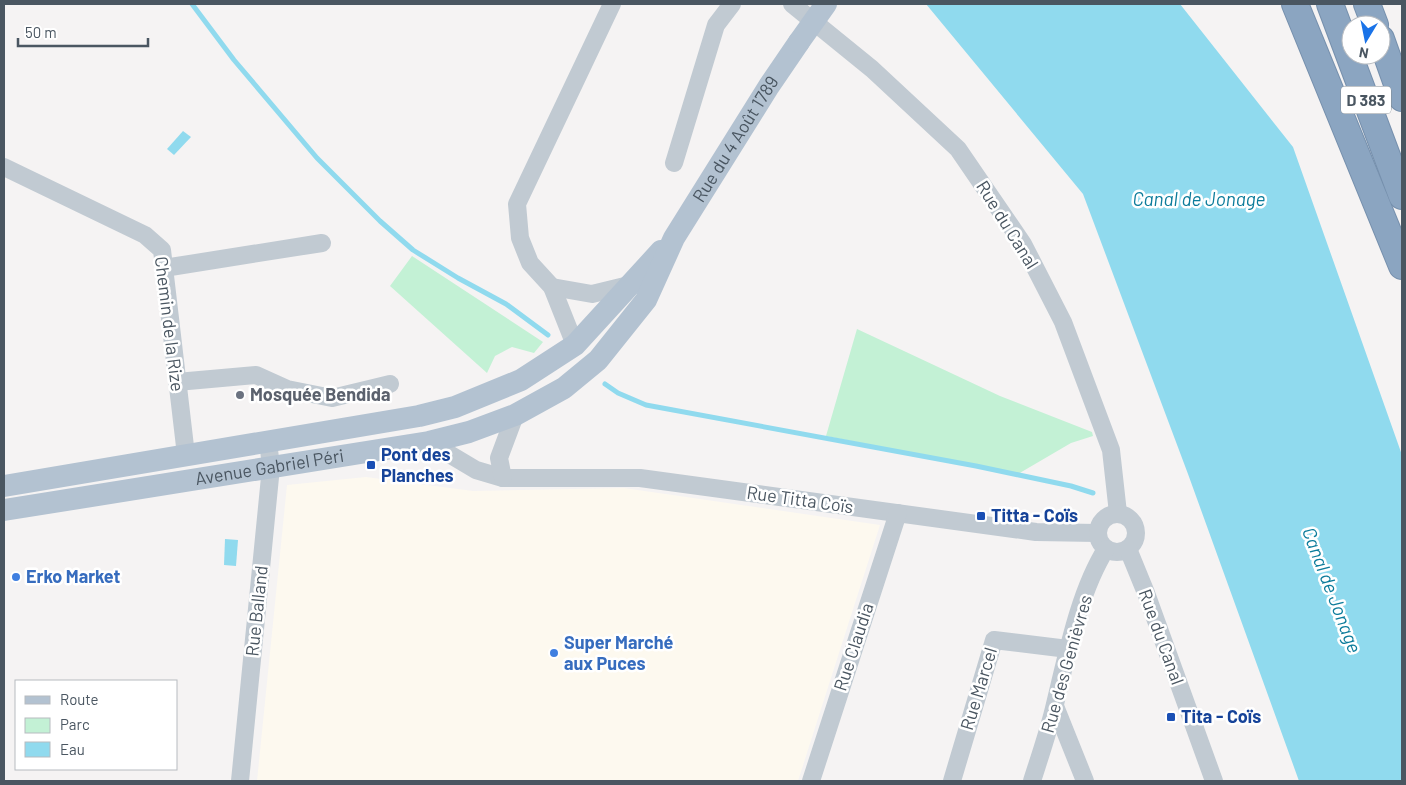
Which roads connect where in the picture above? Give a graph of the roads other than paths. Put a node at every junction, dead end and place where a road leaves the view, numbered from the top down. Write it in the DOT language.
graph roads {
  1 [pos="612,4"];
  2 [pos="732,4"];
  3 [pos="792,4"];
  4 [pos="826,4"];
  5 [pos="1330,4"];
  6 [pos="1294,9"];
  7 [pos="1390,65"];
  8 [pos="1402,98"];
  9 [pos="674,163"];
  10 [pos="4,168"];
  11 [pos="1402,196"];
  12 [pos="674,238"];
  13 [pos="322,243"];
  14 [pos="1402,266"];
  15 [pos="164,268"];
  16 [pos="630,285"];
  17 [pos="552,287"];
  18 [pos="570,349"];
  19 [pos="588,368"];
  20 [pos="177,382"];
  21 [pos="390,384"];
  22 [pos="515,415"];
  23 [pos="268,441"];
  24 [pos="429,442"];
  25 [pos="186,455"];
  26 [pos="272,466"];
  27 [pos="503,478"];
  28 [pos="4,486"];
  29 [pos="82,498"];
  30 [pos="4,510"];
  31 [pos="1118,512"];
  32 [pos="898,513"];
  33 [pos="1097,533"];
  34 [pos="1106,549"];
  35 [pos="1128,549"];
  36 [pos="1068,649"];
  37 [pos="1055,706"];
  38 [pos="240,781"];
  39 [pos="811,781"];
  40 [pos="952,781"];
  41 [pos="1032,781"];
  42 [pos="1085,781"];
  43 [pos="1214,781"];
  1 -- 17 [label="street"];
  2 -- 9 [label="street"];
  3 -- 31 [label="street, Rue du Canal"];
  4 -- 12 [label="main road, Rue du 4 Août 1789, bridge"];
  5 -- 11 [label="highway, D 383"];
  6 -- 14 [label="highway"];
  7 -- 8 [label="highway, D 383"];
  10 -- 15 [label="street, Chemin de la Rize"];
  12 -- 16 [label="main road, Rue du 4 Août 1789"];
  12 -- 19 [label="main road, Rue du 4 Août 1789"];
  13 -- 15 [label="street"];
  15 -- 20 [label="street, Chemin de la Rize"];
  16 -- 17 [label="street"];
  16 -- 18 [label="main road, Rue du 4 Août 1789"];
  17 -- 18 [label="street"];
  18 -- 23 [label="main road, Avenue Gabriel Péri"];
  19 -- 22 [label="main road, Avenue Gabriel Péri"];
  20 -- 21 [label="street"];
  20 -- 25 [label="street, Chemin de la Rize"];
  22 -- 24 [label="main road, Avenue Gabriel Péri"];
  22 -- 27 [label="street"];
  23 -- 25 [label="main road, Avenue Gabriel Péri"];
  23 -- 26 [label="street, Rue Balland"];
  24 -- 26 [label="main road, Avenue Gabriel Péri"];
  24 -- 27 [label="street, Rue Titta Coïs"];
  25 -- 28 [label="main road, Avenue Gabriel Péri"];
  25 -- 29 [label="main road, Avenue Gabriel Péri"];
  26 -- 29 [label="main road, Avenue Gabriel Péri"];
  26 -- 38 [label="street, Rue Balland"];
  27 -- 32 [label="street, Rue Titta Coïs"];
  29 -- 30 [label="main road, Avenue Gabriel Péri"];
  31 -- 33 [label="street"];
  31 -- 35 [label="street"];
  32 -- 33 [label="street, Rue Titta Coïs"];
  32 -- 39 [label="street, Rue Claudia"];
  33 -- 34 [label="street"];
  34 -- 35 [label="street"];
  34 -- 36 [label="street, Rue des Genièvres"];
  35 -- 43 [label="street, Rue du Canal"];
  36 -- 37 [label="street, Rue des Genièvres"];
  36 -- 40 [label="street, Rue Marcel"];
  37 -- 41 [label="street, Rue des Genièvres"];
  37 -- 42 [label="street"];
}
